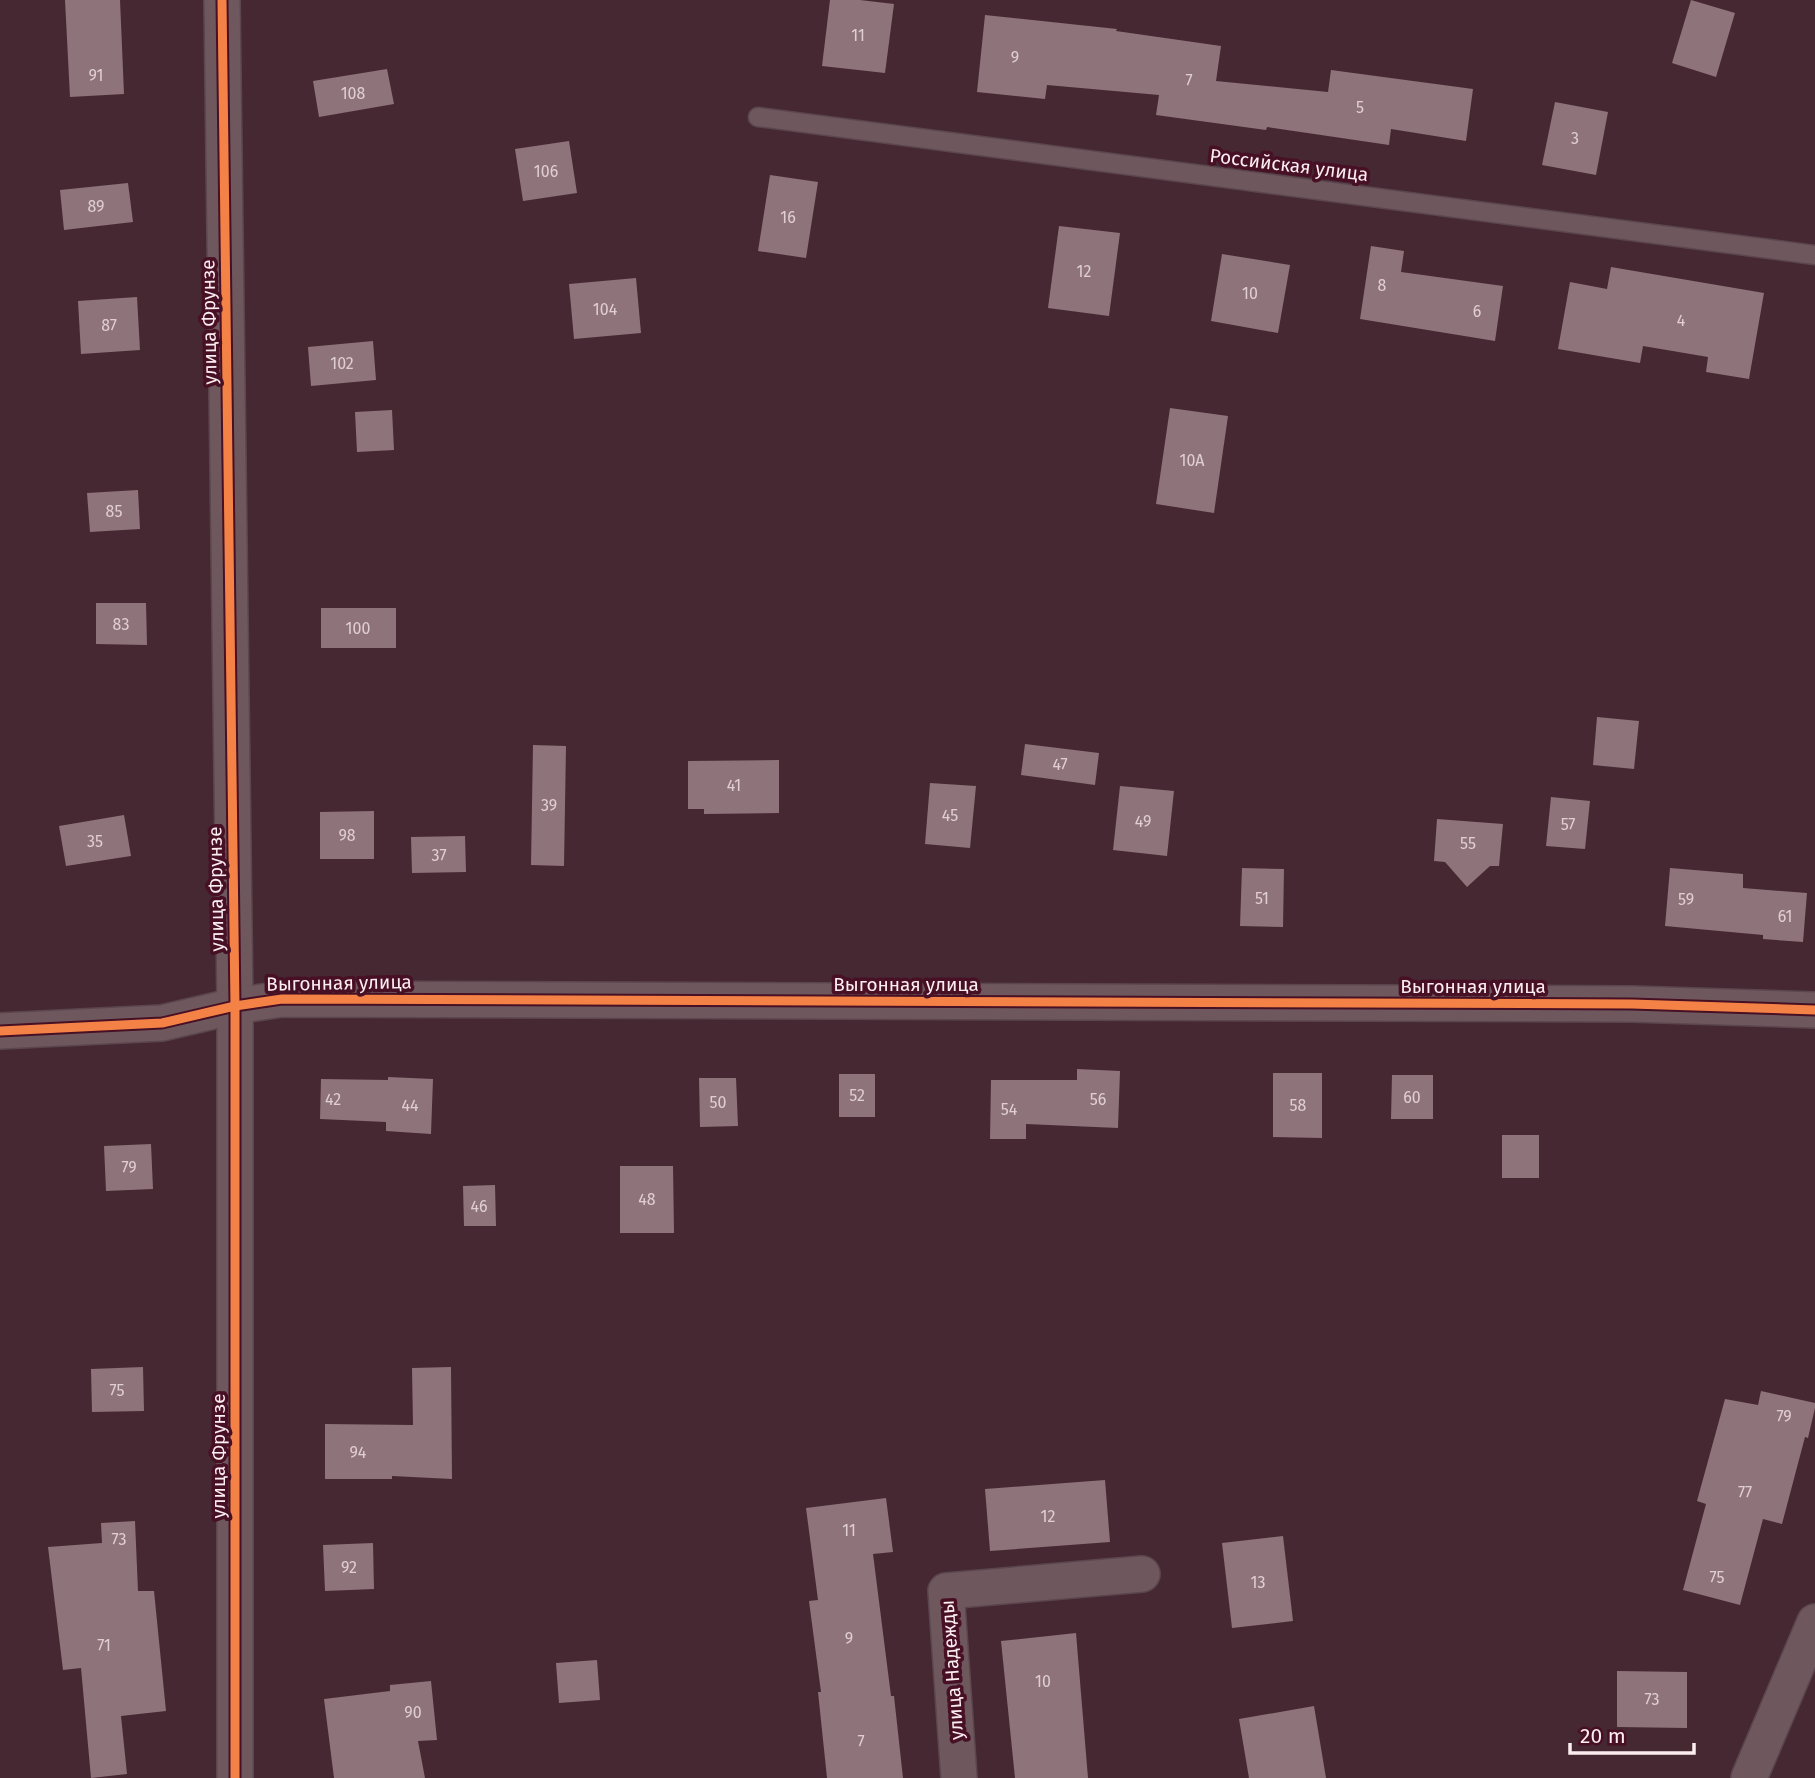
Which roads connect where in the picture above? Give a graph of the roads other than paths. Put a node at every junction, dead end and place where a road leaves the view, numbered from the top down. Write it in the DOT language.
graph roads {
  1 [pos="222,0"];
  2 [pos="758,117"];
  3 [pos="1815,255"];
  4 [pos="235,1006"];
  5 [pos="1815,1010"];
  6 [pos="0,1031"];
  7 [pos="1142,1574"];
  8 [pos="1815,1622"];
  9 [pos="235,1778"];
  10 [pos="959,1778"];
  11 [pos="1749,1778"];
  1 -- 4 [label="street, улица Фрунзе"];
  2 -- 3 [label="lane, Российская улица"];
  4 -- 5 [label="street, Выгонная улица"];
  4 -- 6 [label="street, Выгонная улица"];
  4 -- 9 [label="street, улица Фрунзе"];
  7 -- 10 [label="street, улица Надежды"];
  8 -- 11 [label="street"];
}
